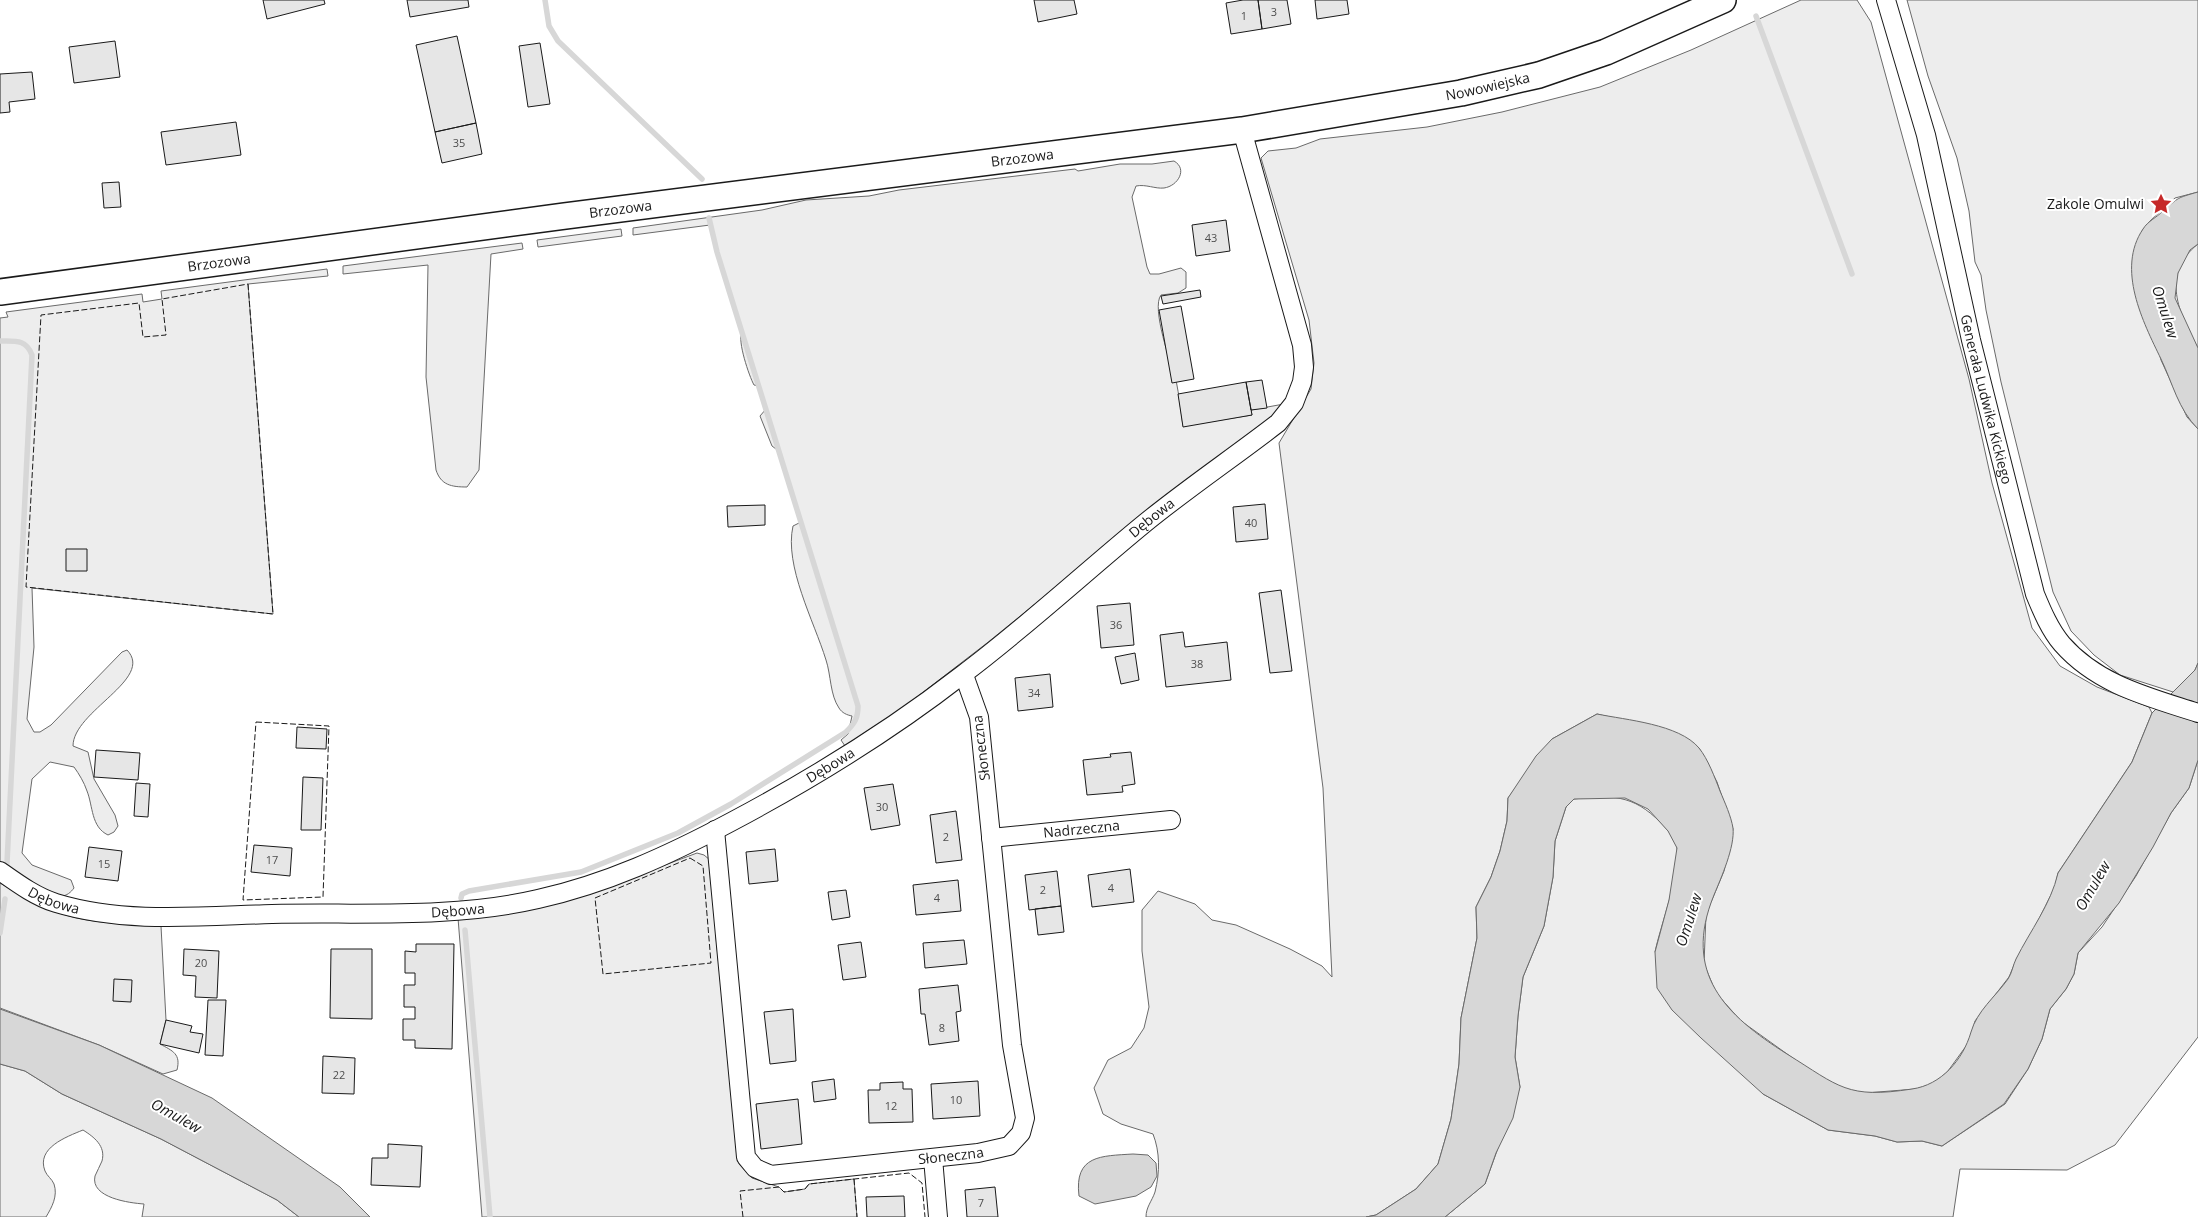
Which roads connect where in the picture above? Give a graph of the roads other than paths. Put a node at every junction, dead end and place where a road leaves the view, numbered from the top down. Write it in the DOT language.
graph roads {
  1 [pos="1723,0"];
  2 [pos="1886,0"];
  3 [pos="1242,130"];
  4 [pos="0,292"];
  5 [pos="964,675"];
  6 [pos="2198,713"];
  7 [pos="1171,820"];
  8 [pos="715,830"];
  9 [pos="992,838"];
  10 [pos="0,871"];
  11 [pos="933,1158"];
  12 [pos="938,1217"];
  1 -- 3 [label="main road, Nowowiejska"];
  2 -- 6 [label="street, Generała Ludwika Kickiego"];
  3 -- 4 [label="main road, Brzozowa"];
  3 -- 5 [label="street, Dębowa"];
  5 -- 8 [label="street, Dębowa"];
  5 -- 9 [label="street, Słoneczna"];
  7 -- 9 [label="street, Nadrzeczna"];
  8 -- 10 [label="street, Dębowa"];
  8 -- 11 [label="street, Słoneczna"];
  9 -- 11 [label="street, Słoneczna"];
  11 -- 12 [label="street"];
}
